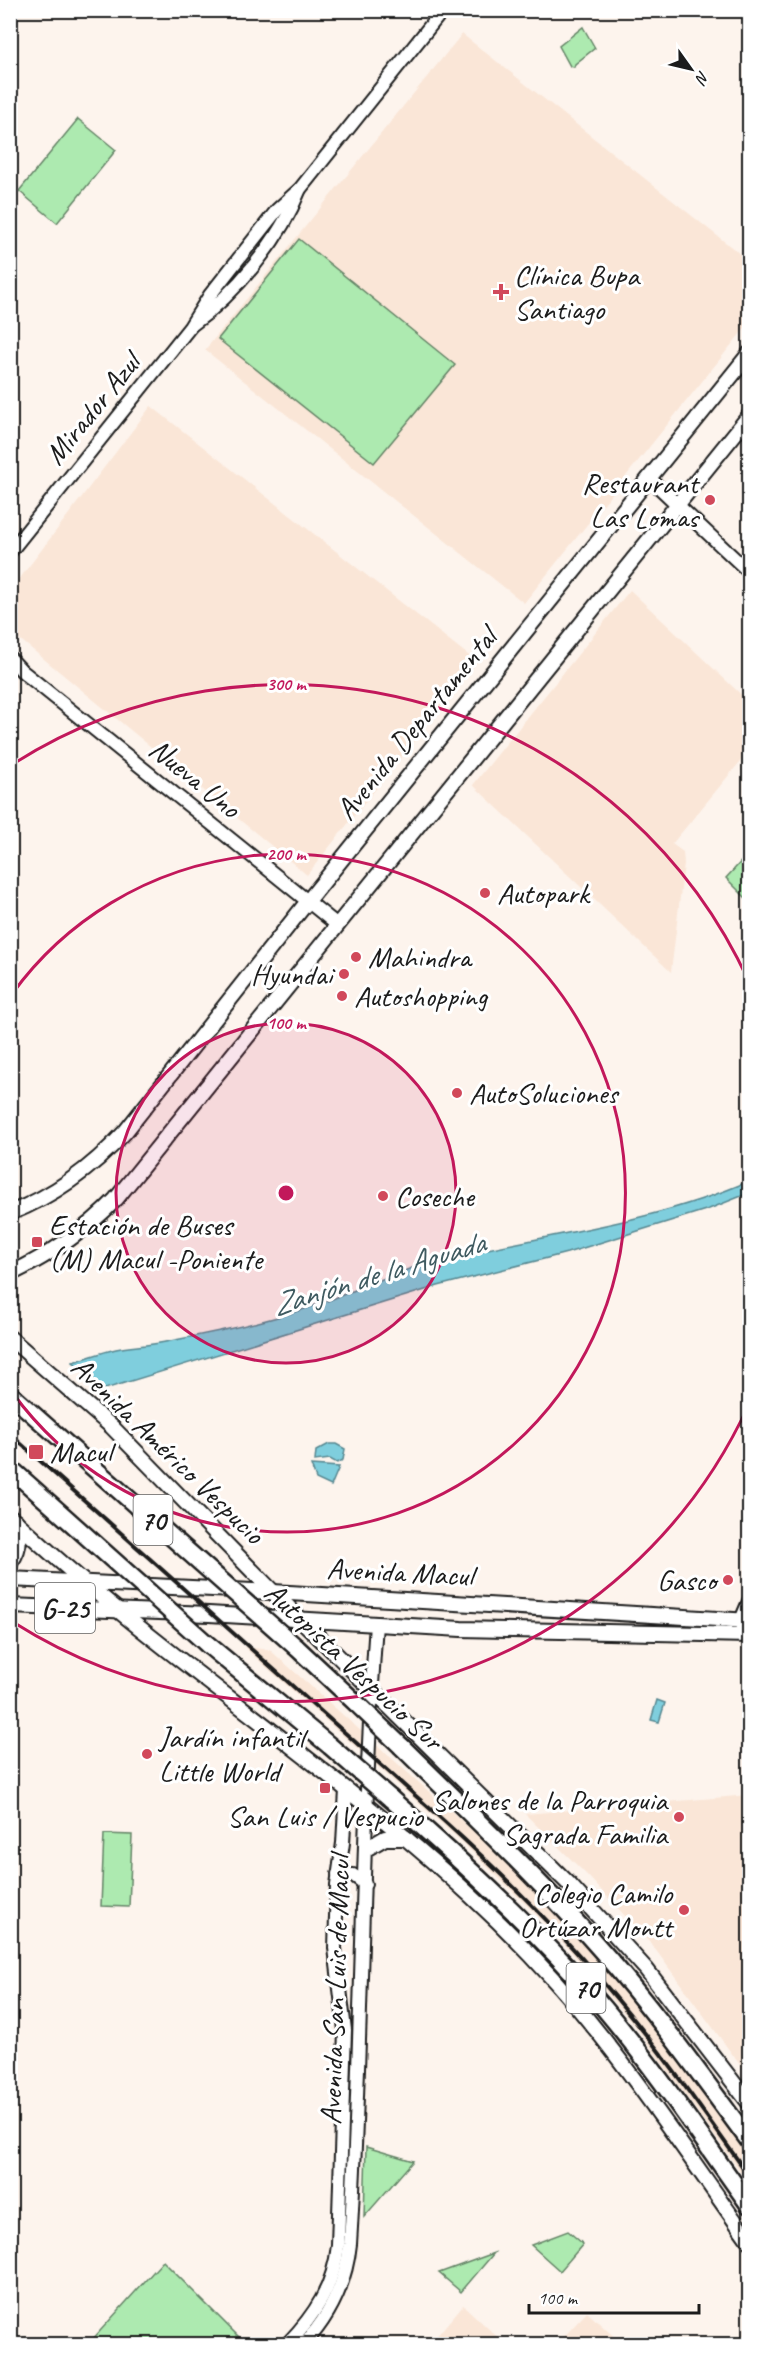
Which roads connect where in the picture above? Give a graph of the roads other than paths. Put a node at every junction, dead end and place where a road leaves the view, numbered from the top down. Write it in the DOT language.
graph roads {
  1 [pos="443,10"];
  2 [pos="750,353"];
  3 [pos="750,415"];
  4 [pos="649,478"];
  5 [pos="678,504"];
  6 [pos="10,552"];
  7 [pos="750,573"];
  8 [pos="10,658"];
  9 [pos="16,668"];
  10 [pos="308,901"];
  11 [pos="336,924"];
  12 [pos="10,1213"];
  13 [pos="12,1275"];
  14 [pos="10,1338"];
  15 [pos="10,1394"];
  16 [pos="10,1468"];
  17 [pos="13,1518"];
  18 [pos="10,1563"];
  19 [pos="10,1579"];
  20 [pos="85,1582"];
  21 [pos="273,1592"];
  22 [pos="750,1599"];
  23 [pos="10,1606"];
  24 [pos="119,1610"];
  25 [pos="302,1620"];
  26 [pos="746,1620"];
  27 [pos="376,1624"];
  28 [pos="746,1635"];
  29 [pos="371,1688"];
  30 [pos="346,1790"];
  31 [pos="367,1806"];
  32 [pos="406,1838"];
  33 [pos="366,1849"];
  34 [pos="338,1874"];
  35 [pos="365,1884"];
  36 [pos="750,2104"];
  37 [pos="750,2142"];
  38 [pos="750,2206"];
  39 [pos="750,2242"];
  40 [pos="287,2344"];
  41 [pos="304,2344"];
  1 -- 6 [label="street, Mirador Azul"];
  2 -- 4 [label="main road, Avenida Departamental"];
  3 -- 5 [label="main road"];
  4 -- 5 [label="street"];
  4 -- 10 [label="main road, Avenida Departamental"];
  5 -- 7 [label="street"];
  5 -- 11 [label="main road"];
  8 -- 9 [label="street, Nueva Uno"];
  9 -- 10 [label="street, Nueva Uno"];
  10 -- 11 [label="street, Nueva Uno"];
  10 -- 12 [label="main road, Avenida Departamental"];
  11 -- 13 [label="main road"];
  14 -- 21 [label="main road, Avenida Américo Vespucio"];
  15 -- 37 [label="highway, Autopista Vespucio Sur / 70, bridge"];
  16 -- 38 [label="highway, 70, bridge"];
  17 -- 18 [label="main road"];
  17 -- 20 [label="main road"];
  19 -- 20 [label="main road, Avenida Macul / G-25"];
  20 -- 21 [label="main road, Avenida Macul / G-25"];
  20 -- 24 [label="main road"];
  21 -- 25 [label="main road, Avenida Américo Vespucio"];
  21 -- 26 [label="main road, Avenida Macul"];
  22 -- 26 [label="street"];
  23 -- 24 [label="main road, Avenida Macul / G-25"];
  24 -- 25 [label="main road, Avenida Macul / G-25"];
  24 -- 30 [label="main road"];
  25 -- 27 [label="main road, Avenida Macul"];
  25 -- 29 [label="main road, Avenida Américo Vespucio"];
  26 -- 28 [label="street"];
  27 -- 28 [label="main road, Avenida Macul"];
  27 -- 29 [label="street, Avenida San Luis de Macul"];
  29 -- 31 [label="street, Avenida San Luis de Macul"];
  29 -- 36 [label="main road, Avenida Américo Vespucio"];
  30 -- 31 [label="main road"];
  30 -- 34 [label="street, Avenida San Luis de Macul"];
  31 -- 32 [label="main road"];
  31 -- 33 [label="street, Avenida San Luis de Macul"];
  32 -- 33 [label="main road"];
  32 -- 39 [label="main road"];
  33 -- 35 [label="street, Avenida San Luis de Macul"];
  34 -- 35 [label="street"];
  34 -- 40 [label="street, Avenida San Luis de Macul"];
  35 -- 41 [label="street, Avenida San Luis de Macul"];
}
